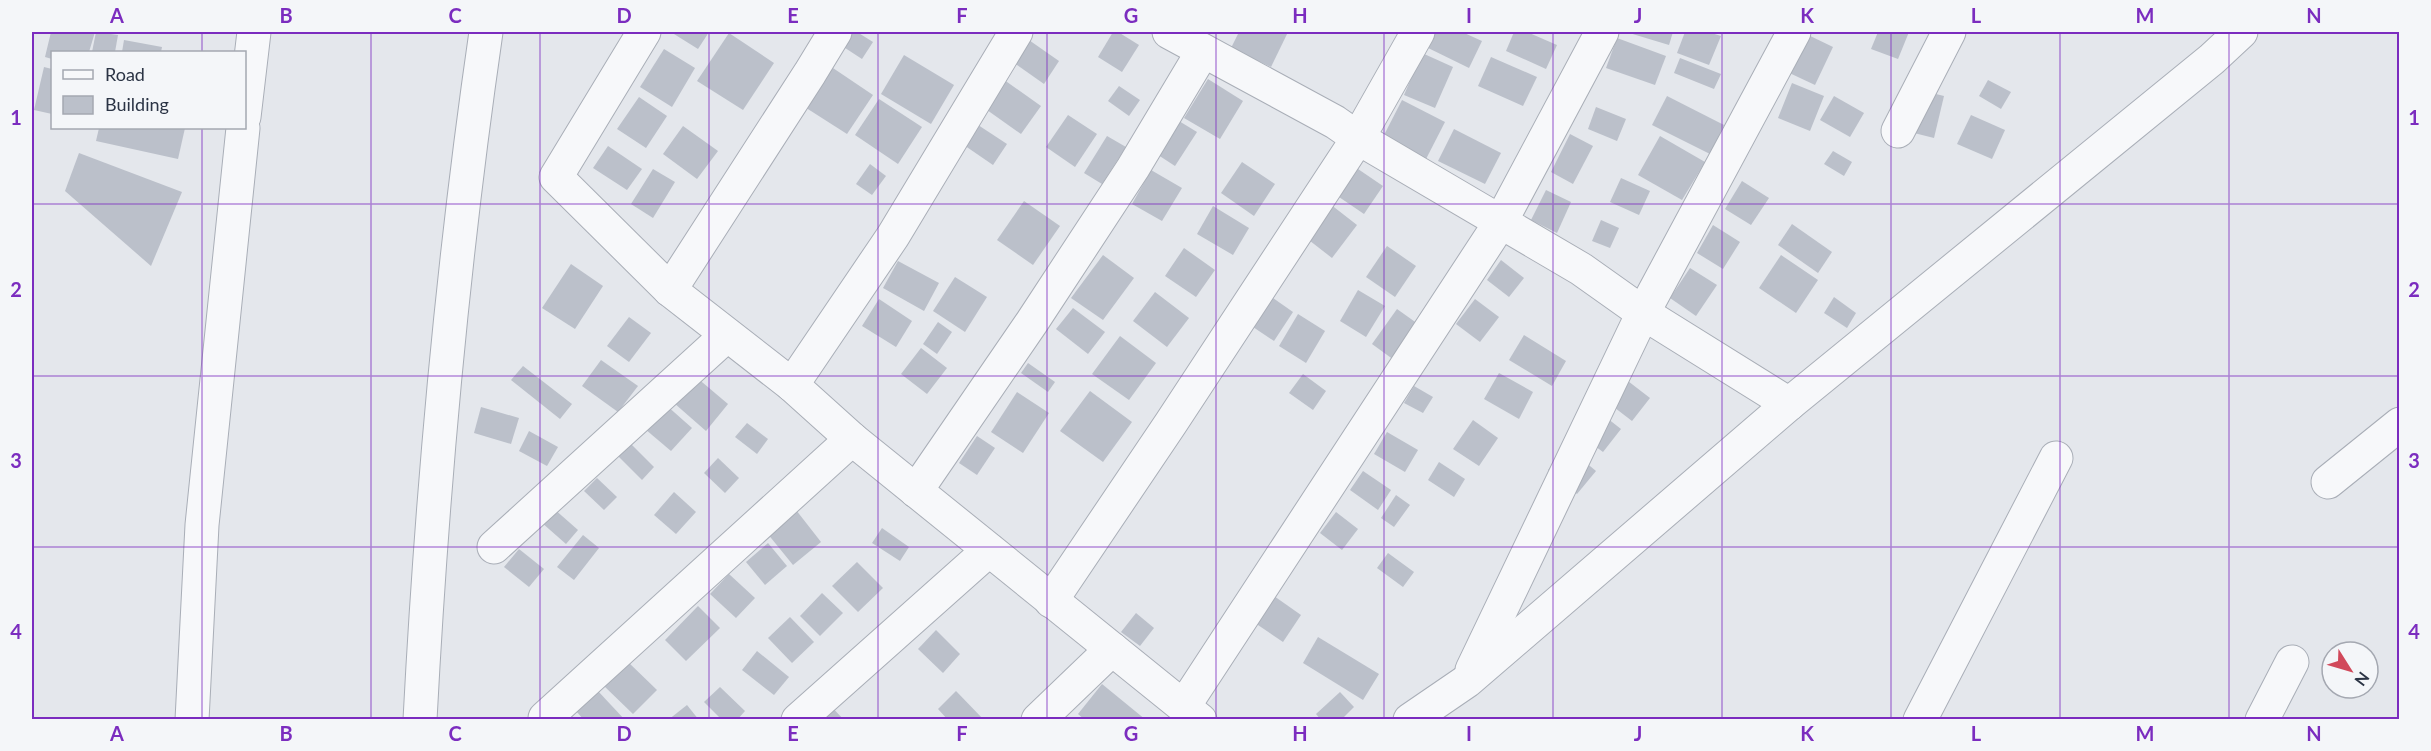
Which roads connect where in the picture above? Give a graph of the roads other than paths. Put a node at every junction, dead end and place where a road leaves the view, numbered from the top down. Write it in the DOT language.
graph roads {
  1 [pos="254,32"];
  2 [pos="486,32"];
  3 [pos="644,32"];
  4 [pos="835,32"];
  5 [pos="1016,32"];
  6 [pos="1169,32"];
  7 [pos="1418,32"];
  8 [pos="1602,32"];
  9 [pos="1794,32"];
  10 [pos="1949,32"];
  11 [pos="2241,32"];
  12 [pos="1203,51"];
  13 [pos="246,100"];
  14 [pos="243,129"];
  15 [pos="1898,131"];
  16 [pos="1358,138"];
  17 [pos="1500,223"];
  18 [pos="670,290"];
  19 [pos="1643,313"];
  20 [pos="727,335"];
  21 [pos="792,385"];
  22 [pos="1790,404"];
  23 [pos="2400,424"];
  24 [pos="852,440"];
  25 [pos="2056,458"];
  26 [pos="2328,482"];
  27 [pos="916,491"];
  28 [pos="494,547"];
  29 [pos="989,550"];
  30 [pos="1051,601"];
  31 [pos="1112,650"];
  32 [pos="2292,662"];
  33 [pos="1467,681"];
  34 [pos="1192,713"];
  35 [pos="545,718"];
  36 [pos="192,720"];
  37 [pos="420,720"];
  38 [pos="798,720"];
  39 [pos="1038,720"];
  40 [pos="1410,720"];
  41 [pos="1920,720"];
  42 [pos="2262,720"];
  1 -- 13 [label="street"];
  2 -- 37 [label="street"];
  3 -- 18 [label="street"];
  4 -- 18 [label="street"];
  5 -- 21 [label="street"];
  6 -- 12 [label="street"];
  7 -- 16 [label="street"];
  8 -- 17 [label="street"];
  9 -- 19 [label="street"];
  10 -- 15 [label="street"];
  11 -- 22 [label="street"];
  12 -- 16 [label="street"];
  12 -- 27 [label="street"];
  14 -- 36 [label="street"];
  16 -- 17 [label="street"];
  16 -- 30 [label="street"];
  17 -- 19 [label="street"];
  17 -- 34 [label="street"];
  18 -- 20 [label="street"];
  19 -- 22 [label="street"];
  19 -- 33 [label="street"];
  20 -- 21 [label="street"];
  20 -- 28 [label="street"];
  21 -- 24 [label="street"];
  22 -- 33 [label="street"];
  23 -- 26 [label="street"];
  24 -- 27 [label="street"];
  24 -- 35 [label="street"];
  25 -- 41 [label="street"];
  27 -- 29 [label="street"];
  29 -- 30 [label="street"];
  29 -- 38 [label="street"];
  30 -- 31 [label="street"];
  31 -- 34 [label="street"];
  31 -- 39 [label="street"];
  32 -- 42 [label="street"];
  33 -- 40 [label="street"];
}
